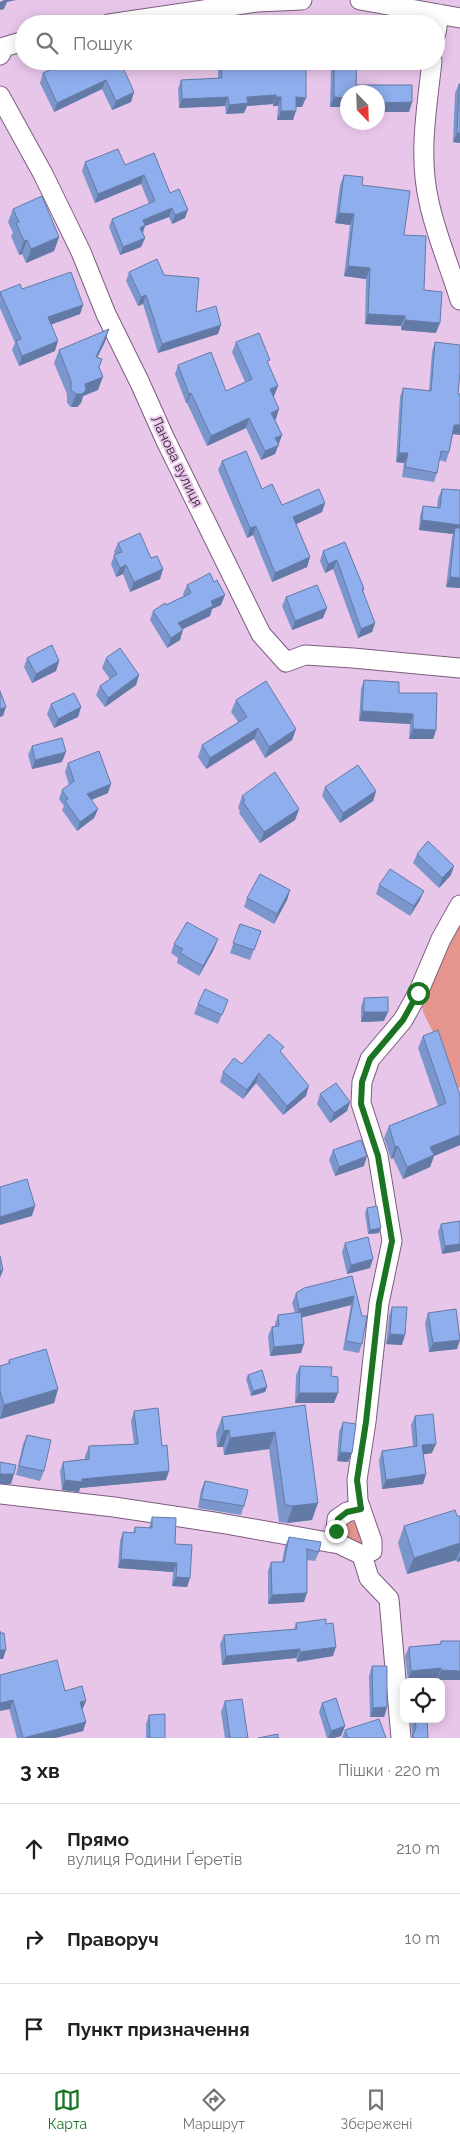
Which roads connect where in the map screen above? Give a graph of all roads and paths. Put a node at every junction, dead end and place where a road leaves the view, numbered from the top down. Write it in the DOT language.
graph roads {
  1 [pos="302,0"];
  2 [pos="360,0"];
  3 [pos="439,14"];
  4 [pos="170,15"];
  5 [pos="444,15"];
  6 [pos="445,15"];
  7 [pos="460,18"];
  8 [pos="15,44"];
  9 [pos="0,55"];
  10 [pos="431,70"];
  11 [pos="0,96"];
  12 [pos="460,300"];
  13 [pos="460,668"];
  14 [pos="460,905"];
  15 [pos="0,1494"];
  16 [pos="361,1509"];
  17 [pos="334,1543"];
  18 [pos="362,1555"];
  19 [pos="401,1738"];
  1 -- 4 [label="street"];
  2 -- 3 [label="street"];
  3 -- 5 [label="street"];
  6 -- 7 [label="street"];
  8 -- 9 [label="street"];
  10 -- 12 [label="street"];
  11 -- 13 [label="street, Ланова вулиця"];
  14 -- 16 [label="street"];
  15 -- 17 [label="street"];
  16 -- 17 [label="street"];
  16 -- 18 [label="street"];
  17 -- 18 [label="street"];
  18 -- 19 [label="street"];
}
